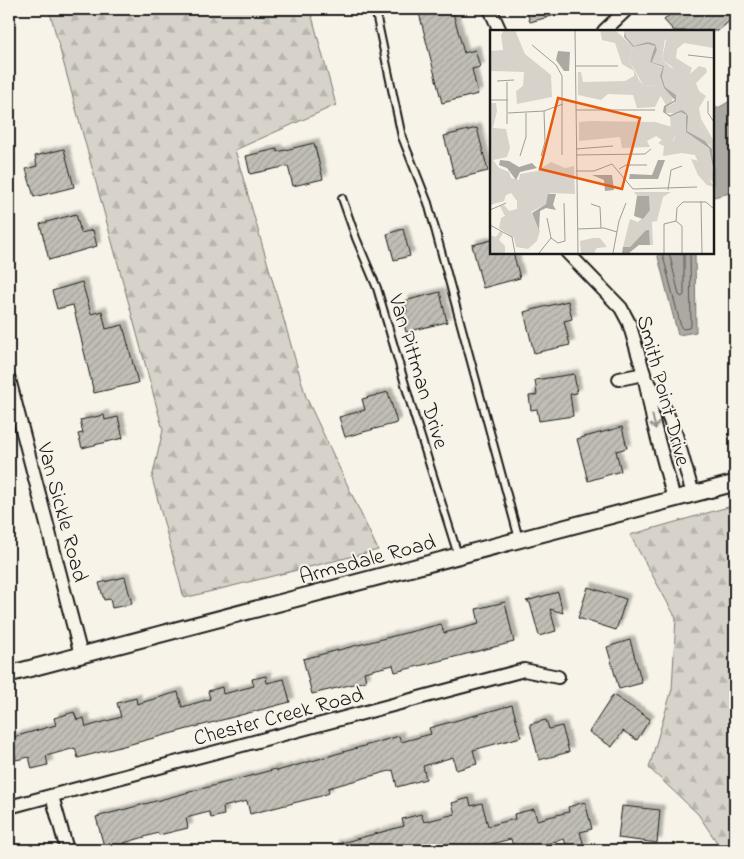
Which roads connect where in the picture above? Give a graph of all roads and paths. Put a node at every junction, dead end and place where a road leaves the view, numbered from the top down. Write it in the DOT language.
graph roads {
  1 [pos="376,9"];
  2 [pos="490,9"];
  3 [pos="627,9"];
  4 [pos="500,30"];
  5 [pos="605,30"];
  6 [pos="342,198"];
  7 [pos="569,254"];
  8 [pos="644,374"];
  9 [pos="9,379"];
  10 [pos="619,380"];
  11 [pos="735,483"];
  12 [pos="693,494"];
  13 [pos="674,499"];
  14 [pos="519,540"];
  15 [pos="458,556"];
  16 [pos="81,656"];
  17 [pos="9,674"];
  18 [pos="558,677"];
  19 [pos="52,796"];
  20 [pos="9,807"];
  21 [pos="67,850"];
  1 -- 14 [label="lane"];
  2 -- 4 [label="street"];
  3 -- 5 [label="street"];
  6 -- 15 [label="lane, Van Pittman Drive"];
  7 -- 8 [label="street, Smith Point Drive"];
  8 -- 10 [label="street"];
  8 -- 12 [label="street"];
  8 -- 13 [label="street, Smith Point Drive, one-way"];
  9 -- 16 [label="street, Van Sickle Road"];
  11 -- 12 [label="street, Armsdale Road"];
  12 -- 13 [label="street, Armsdale Road"];
  13 -- 14 [label="street, Armsdale Road"];
  14 -- 15 [label="street, Armsdale Road"];
  15 -- 16 [label="street, Armsdale Road"];
  16 -- 17 [label="street, Armsdale Road"];
  18 -- 19 [label="street, Chester Creek Road"];
  19 -- 20 [label="street, Chester Creek Road"];
  19 -- 21 [label="street"];
}
